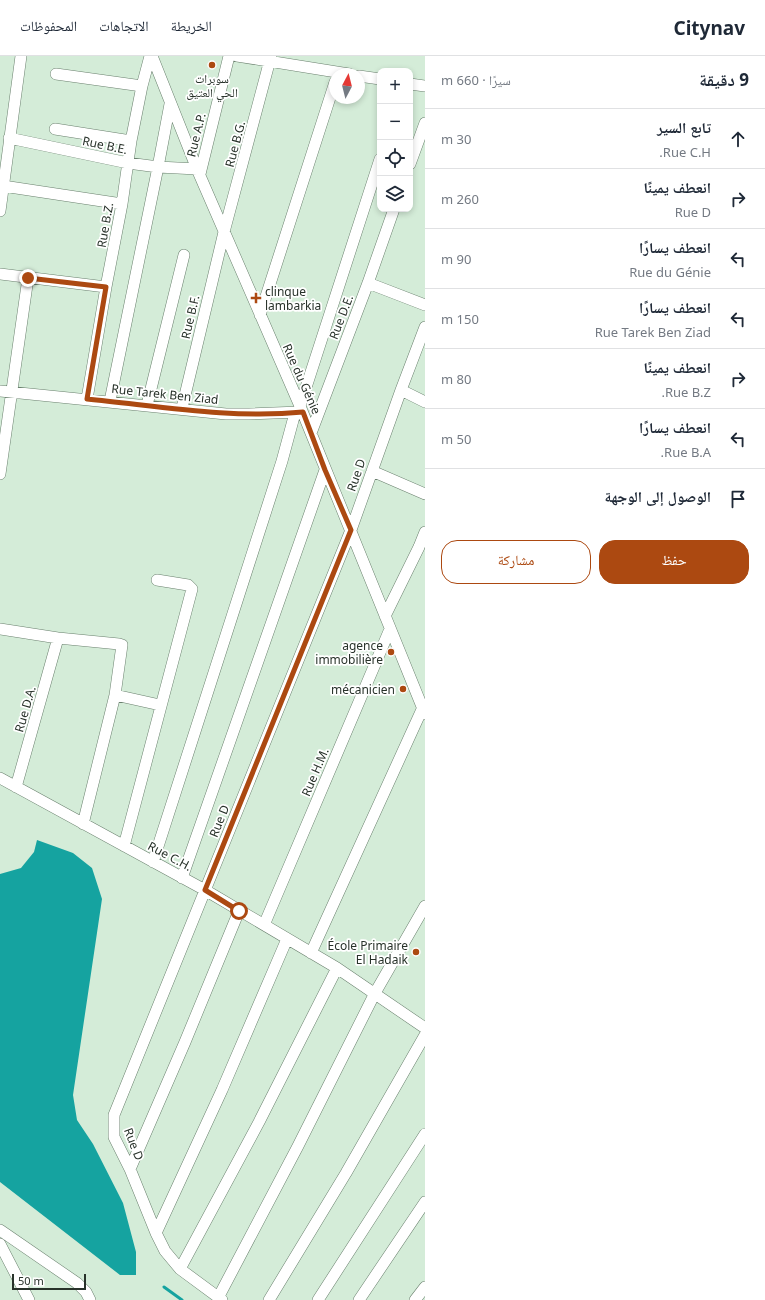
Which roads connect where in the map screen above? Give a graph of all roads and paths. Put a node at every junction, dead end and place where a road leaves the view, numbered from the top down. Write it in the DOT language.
graph roads {
  1 [pos="21,56"];
  2 [pos="151,56"];
  3 [pos="229,56"];
  4 [pos="237,56"];
  5 [pos="270,59"];
  6 [pos="329,73"];
  7 [pos="56,74"];
  8 [pos="365,77"];
  9 [pos="377,79"];
  10 [pos="413,84"];
  11 [pos="142,86"];
  12 [pos="425,86"];
  13 [pos="170,103"];
  14 [pos="331,104"];
  15 [pos="425,122"];
  16 [pos="55,129"];
  17 [pos="9,138"];
  18 [pos="131,141"];
  19 [pos="3,155"];
  20 [pos="413,156"];
  21 [pos="128,163"];
  22 [pos="158,167"];
  23 [pos="377,168"];
  24 [pos="198,172"];
  25 [pos="3,186"];
  26 [pos="122,204"];
  27 [pos="0,212"];
  28 [pos="393,212"];
  29 [pos="224,232"];
  30 [pos="184,255"];
  31 [pos="0,274"];
  32 [pos="28,278"];
  33 [pos="368,283"];
  34 [pos="106,287"];
  35 [pos="425,305"];
  36 [pos="260,315"];
  37 [pos="425,327"];
  38 [pos="401,390"];
  39 [pos="0,391"];
  40 [pos="12,392"];
  41 [pos="87,399"];
  42 [pos="110,401"];
  43 [pos="425,402"];
  44 [pos="147,405"];
  45 [pos="182,408"];
  46 [pos="299,410"];
  47 [pos="311,433"];
  48 [pos="325,470"];
  49 [pos="372,471"];
  50 [pos="0,474"];
  51 [pos="425,494"];
  52 [pos="351,530"];
  53 [pos="425,532"];
  54 [pos="157,580"];
  55 [pos="385,616"];
  56 [pos="0,629"];
  57 [pos="390,629"];
  58 [pos="58,638"];
  59 [pos="115,695"];
  60 [pos="160,705"];
  61 [pos="424,708"];
  62 [pos="0,779"];
  63 [pos="16,787"];
  64 [pos="83,824"];
  65 [pos="124,846"];
  66 [pos="153,862"];
  67 [pos="182,878"];
  68 [pos="205,890"];
  69 [pos="425,906"];
  70 [pos="239,911"];
  71 [pos="264,925"];
  72 [pos="287,939"];
  73 [pos="311,953"];
  74 [pos="336,968"];
  75 [pos="375,993"];
  76 [pos="425,1028"];
  77 [pos="425,1035"];
  78 [pos="425,1134"];
  79 [pos="130,1169"];
  80 [pos="425,1202"];
  81 [pos="0,1230"];
  82 [pos="156,1233"];
  83 [pos="0,1244"];
  84 [pos="180,1269"];
  85 [pos="425,1287"];
  86 [pos="220,1299"];
  87 [pos="29,1300"];
  88 [pos="90,1300"];
  89 [pos="269,1300"];
  90 [pos="318,1300"];
  91 [pos="359,1300"];
  92 [pos="415,1300"];
  1 -- 17 [label="street"];
  2 -- 11 [label="street, Rue B.Z."];
  2 -- 13 [label="street, Rue du Génie"];
  3 -- 24 [label="street, Rue A.P."];
  4 -- 5 [label="street"];
  5 -- 6 [label="street"];
  5 -- 29 [label="street, Rue B.G."];
  7 -- 11 [label="street"];
  8 -- 9 [label="street"];
  10 -- 12 [label="street"];
  11 -- 18 [label="street, Rue B.Z."];
  13 -- 22 [label="street"];
  13 -- 24 [label="street, Rue du Génie"];
  14 -- 36 [label="street"];
  15 -- 20 [label="street"];
  16 -- 18 [label="street"];
  17 -- 19 [label="street"];
  17 -- 21 [label="street, Rue B.E."];
  18 -- 21 [label="street, Rue B.Z."];
  19 -- 25 [label="street"];
  21 -- 22 [label="street, Rue B.E."];
  21 -- 26 [label="street, Rue B.Z."];
  22 -- 24 [label="street, Rue B.E."];
  22 -- 42 [label="street"];
  23 -- 46 [label="street"];
  24 -- 29 [label="street, Rue du Génie"];
  25 -- 26 [label="street"];
  25 -- 27 [label="street"];
  26 -- 34 [label="street, Rue B.Z."];
  28 -- 33 [label="street, Rue D.E."];
  29 -- 36 [label="street, Rue du Génie"];
  29 -- 45 [label="street, Rue B.F."];
  30 -- 44 [label="street"];
  31 -- 32 [label="street"];
  32 -- 34 [label="street"];
  32 -- 40 [label="street"];
  33 -- 35 [label="street"];
  33 -- 47 [label="street, Rue D.E."];
  34 -- 41 [label="street, Rue B.Z."];
  36 -- 46 [label="street, Rue du Génie"];
  37 -- 38 [label="street, Rue D"];
  38 -- 43 [label="street"];
  38 -- 49 [label="street, Rue D"];
  39 -- 40 [label="street, Rue Tarek Ben Ziad"];
  40 -- 41 [label="street, Rue Tarek Ben Ziad"];
  40 -- 50 [label="street"];
  41 -- 42 [label="street, Rue Tarek Ben Ziad"];
  42 -- 44 [label="street, Rue Tarek Ben Ziad"];
  44 -- 45 [label="street, Rue Tarek Ben Ziad"];
  45 -- 46 [label="street, Rue Tarek Ben Ziad"];
  46 -- 47 [label="street, Rue du Génie"];
  46 -- 66 [label="street"];
  47 -- 48 [label="street, Rue du Génie"];
  48 -- 52 [label="street, Rue du Génie"];
  48 -- 67 [label="street"];
  49 -- 51 [label="street"];
  49 -- 52 [label="street, Rue D"];
  52 -- 55 [label="street, Rue du Génie"];
  52 -- 68 [label="street, Rue D"];
  53 -- 55 [label="street"];
  54 -- 60 [label="street"];
  55 -- 57 [label="street, Rue du Génie"];
  56 -- 58 [label="street"];
  57 -- 61 [label="street, Rue du Génie"];
  57 -- 71 [label="street, Rue H.M."];
  58 -- 59 [label="street"];
  58 -- 63 [label="street, Rue D.A."];
  59 -- 60 [label="street"];
  59 -- 64 [label="street"];
  60 -- 65 [label="street"];
  61 -- 73 [label="street"];
  62 -- 63 [label="street, Rue C.H."];
  63 -- 64 [label="street, Rue C.H."];
  64 -- 65 [label="street, Rue C.H."];
  65 -- 66 [label="street, Rue C.H."];
  66 -- 67 [label="street, Rue C.H."];
  67 -- 68 [label="street, Rue C.H."];
  68 -- 70 [label="street, Rue C.H."];
  68 -- 79 [label="street, Rue D"];
  69 -- 75 [label="street"];
  70 -- 71 [label="street, Rue C.H."];
  70 -- 79 [label="street"];
  71 -- 72 [label="street, Rue C.H."];
  72 -- 73 [label="street, Rue C.H."];
  72 -- 82 [label="street"];
  73 -- 74 [label="street, Rue C.H."];
  74 -- 75 [label="street, Rue C.H."];
  74 -- 84 [label="street"];
  75 -- 76 [label="street, Rue C.H."];
  75 -- 86 [label="street"];
  77 -- 89 [label="street"];
  78 -- 90 [label="street"];
  79 -- 82 [label="street, Rue D"];
  80 -- 91 [label="street"];
  81 -- 88 [label="street"];
  82 -- 84 [label="street, Rue D"];
  83 -- 87 [label="street"];
  84 -- 86 [label="street, Rue D"];
  85 -- 92 [label="street"];
}
